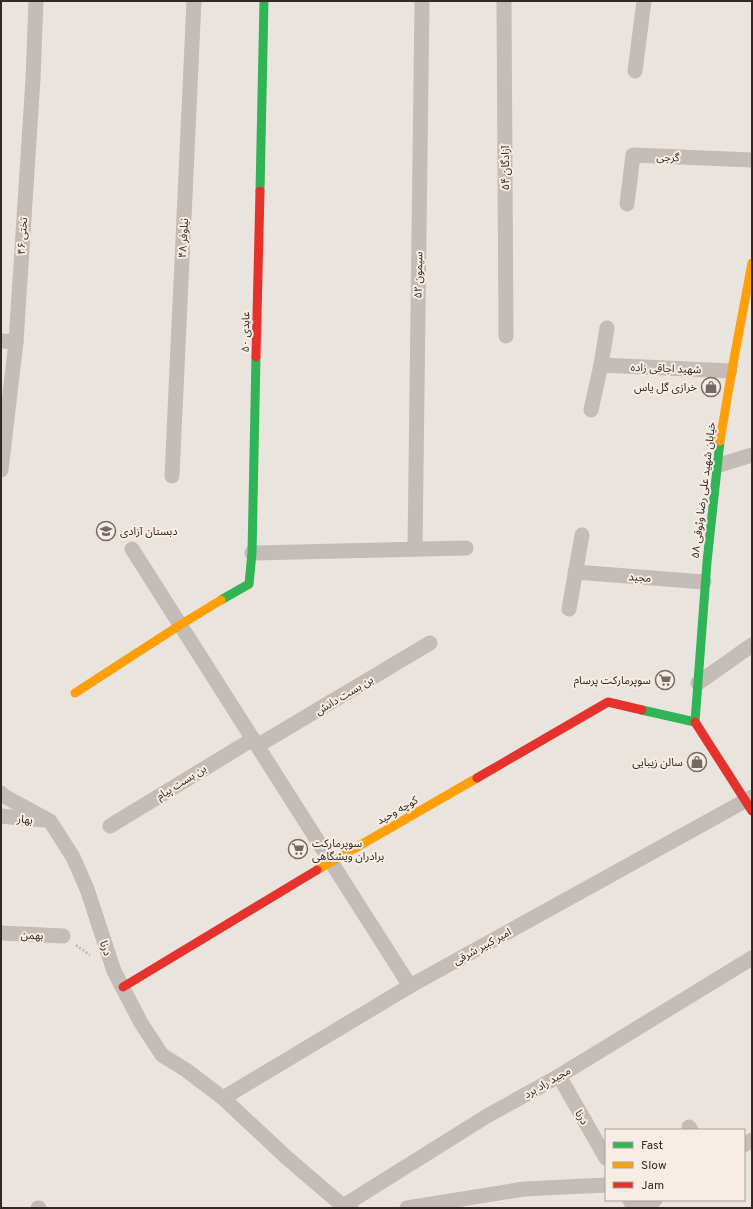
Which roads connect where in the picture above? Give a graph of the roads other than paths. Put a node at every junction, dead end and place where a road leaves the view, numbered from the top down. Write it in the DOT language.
graph roads {
  1 [pos="36,1"];
  2 [pos="194,1"];
  3 [pos="264,1"];
  4 [pos="422,1"];
  5 [pos="504,1"];
  6 [pos="644,1"];
  7 [pos="635,71"];
  8 [pos="752,160"];
  9 [pos="626,204"];
  10 [pos="752,263"];
  11 [pos="607,328"];
  12 [pos="506,336"];
  13 [pos="8,342"];
  14 [pos="601,365"];
  15 [pos="730,371"];
  16 [pos="591,410"];
  17 [pos="752,455"];
  18 [pos="716,466"];
  19 [pos="1,470"];
  20 [pos="172,476"];
  21 [pos="582,536"];
  22 [pos="466,548"];
  23 [pos="132,549"];
  24 [pos="415,549"];
  25 [pos="252,553"];
  26 [pos="575,572"];
  27 [pos="704,582"];
  28 [pos="570,609"];
  29 [pos="180,625"];
  30 [pos="430,643"];
  31 [pos="752,645"];
  32 [pos="698,683"];
  33 [pos="75,693"];
  34 [pos="695,722"];
  35 [pos="255,742"];
  36 [pos="1,793"];
  37 [pos="750,803"];
  38 [pos="1,816"];
  39 [pos="50,821"];
  40 [pos="110,826"];
  41 [pos="331,862"];
  42 [pos="1,934"];
  43 [pos="63,936"];
  44 [pos="752,958"];
  45 [pos="410,986"];
  46 [pos="123,987"];
  47 [pos="559,1076"];
  48 [pos="223,1098"];
  49 [pos="605,1156"];
  50 [pos="605,1185"];
  51 [pos="654,1201"];
  52 [pos="347,1207"];
  53 [pos="407,1208"];
  54 [pos="643,1208"];
  1 -- 13 [label="street, تختی ۴۶"];
  2 -- 20 [label="street, نیلوفر ۴۸"];
  3 -- 25 [label="street, عابدی ۵۰"];
  4 -- 24 [label="street, سیمون ۵۲"];
  5 -- 12 [label="street, آزادگان ۵۴"];
  6 -- 7 [label="street"];
  8 -- 9 [label="street, گرجی"];
  10 -- 15 [label="street, خیابان شهید علی رضا وثوقی ۵۸"];
  11 -- 14 [label="street"];
  13 -- 19 [label="street, تختی ۴۶"];
  14 -- 15 [label="street, شهید اجاقی زاده"];
  14 -- 16 [label="street"];
  15 -- 18 [label="street, خیابان شهید علی رضا وثوقی ۵۸"];
  17 -- 18 [label="street"];
  18 -- 27 [label="street, خیابان شهید علی رضا وثوقی ۵۸"];
  21 -- 26 [label="street"];
  22 -- 24 [label="street"];
  23 -- 29 [label="street"];
  24 -- 25 [label="street"];
  25 -- 29 [label="street, عابدی ۵۰"];
  26 -- 27 [label="street, مجید"];
  26 -- 28 [label="street"];
  27 -- 32 [label="street, خیابان شهید علی رضا وثوقی ۵۸"];
  29 -- 33 [label="street"];
  29 -- 35 [label="street"];
  30 -- 35 [label="street, بن بست دانش"];
  31 -- 32 [label="street"];
  32 -- 34 [label="street, خیابان شهید علی رضا وثوقی ۵۸"];
  34 -- 37 [label="street"];
  34 -- 41 [label="street, کوچه وحید"];
  35 -- 40 [label="street, بن بست پیام"];
  35 -- 41 [label="street"];
  36 -- 39 [label="street, درنا"];
  37 -- 45 [label="street, امیر کبیر شرقی"];
  38 -- 39 [label="street, بهار"];
  39 -- 46 [label="street, درنا"];
  41 -- 45 [label="street"];
  41 -- 46 [label="street, کوچه وحید"];
  42 -- 43 [label="street, بهمن"];
  44 -- 47 [label="street, مجید راد برد"];
  45 -- 48 [label="street, امیر کبیر شرقی"];
  46 -- 48 [label="street, درنا"];
  47 -- 49 [label="street, درنا"];
  47 -- 52 [label="street, مجید راد برد"];
  48 -- 52 [label="street, درنا"];
  50 -- 53 [label="street"];
  51 -- 54 [label="street"];
}
